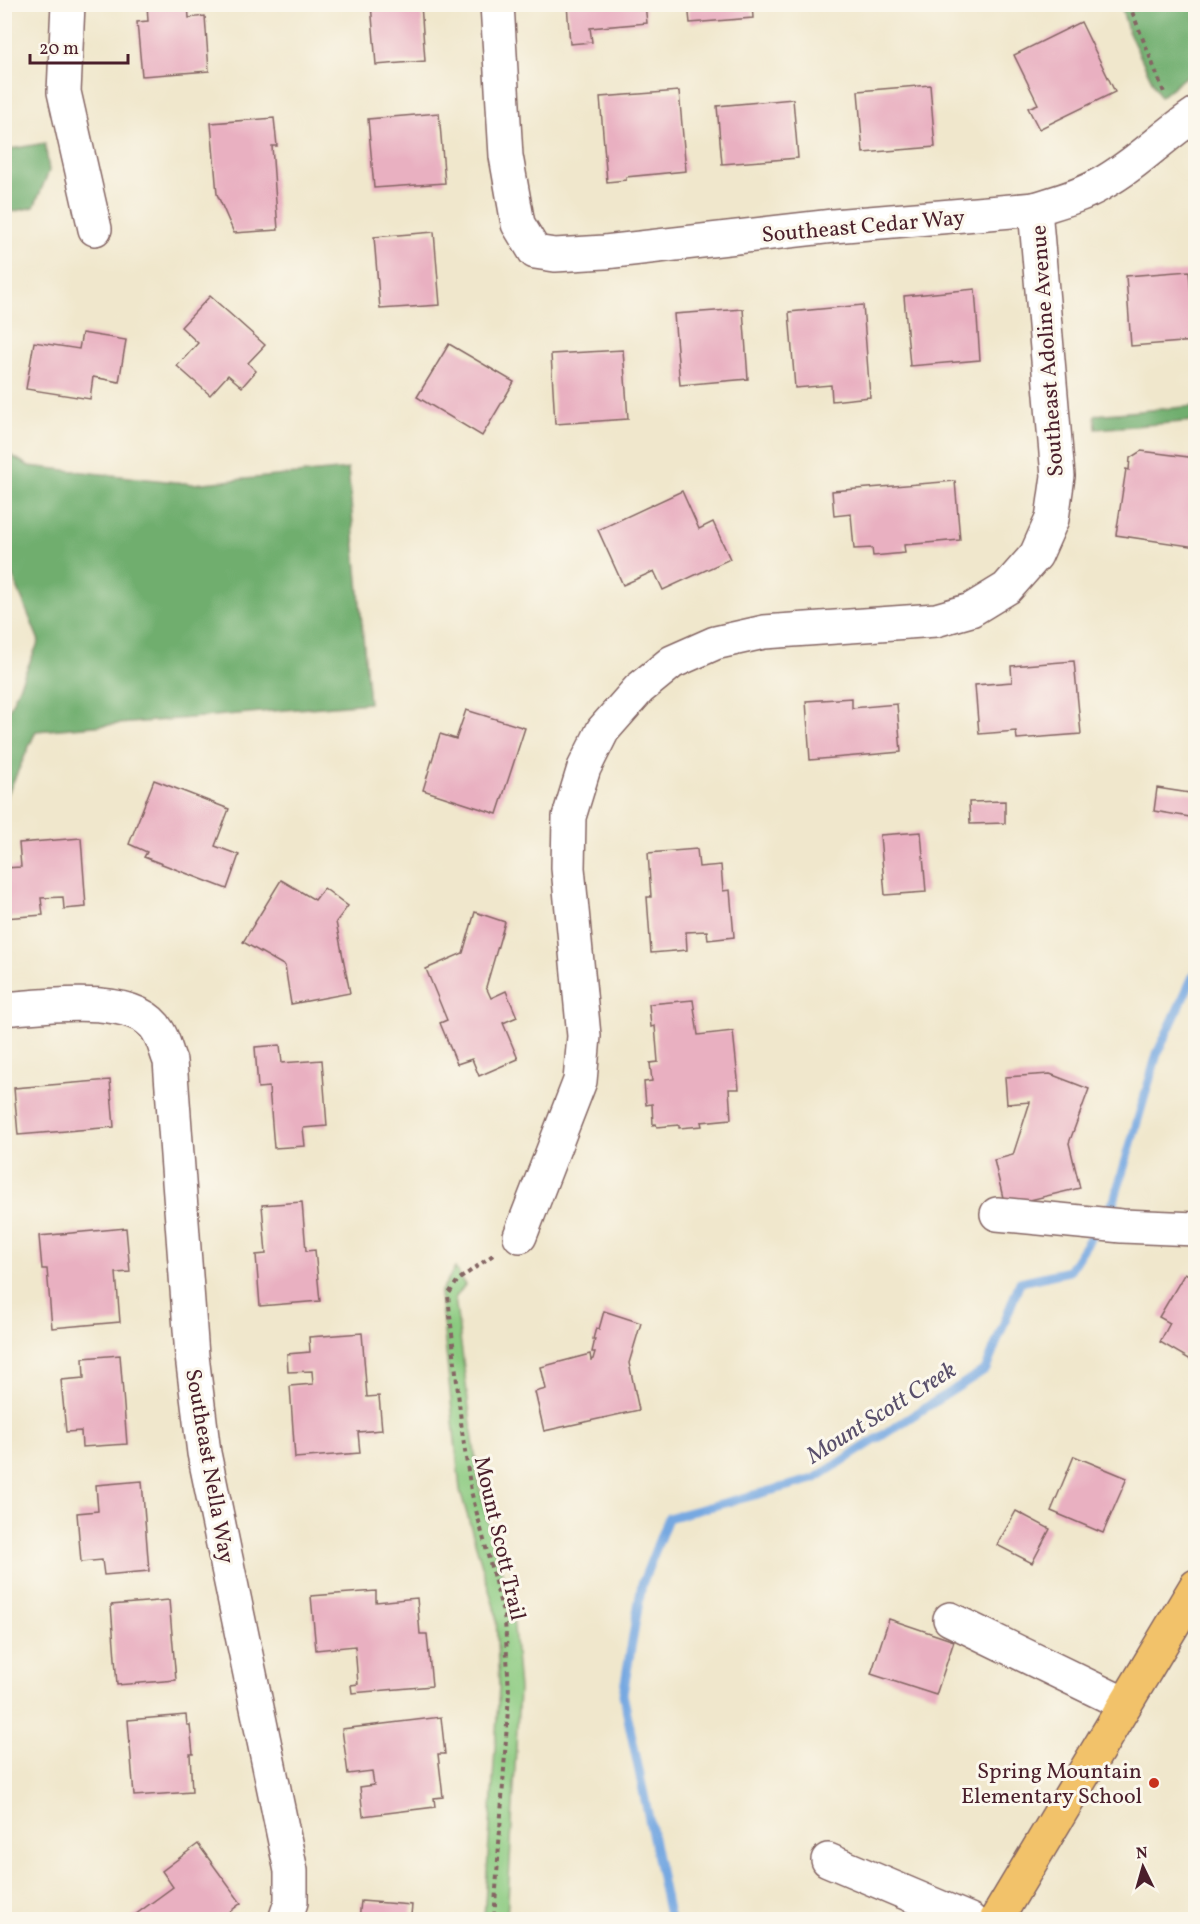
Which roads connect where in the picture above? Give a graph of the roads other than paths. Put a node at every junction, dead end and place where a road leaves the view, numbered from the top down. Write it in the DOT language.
graph roads {
  1 [pos="68,4"];
  2 [pos="497,4"];
  3 [pos="1181,107"];
  4 [pos="1035,209"];
  5 [pos="95,229"];
  6 [pos="4,1009"];
  7 [pos="997,1214"];
  8 [pos="1196,1229"];
  9 [pos="520,1236"];
  10 [pos="1196,1586"];
  11 [pos="950,1619"];
  12 [pos="1125,1704"];
  13 [pos="828,1860"];
  14 [pos="285,1920"];
  15 [pos="970,1920"];
  16 [pos="996,1920"];
  1 -- 5 [label="street"];
  2 -- 4 [label="street, Southeast Cedar Way"];
  3 -- 4 [label="street, Southeast Cedar Way"];
  4 -- 9 [label="street, Southeast Adoline Avenue"];
  6 -- 14 [label="street, Southeast Nella Way"];
  7 -- 8 [label="street"];
  10 -- 12 [label="main road"];
  11 -- 12 [label="street"];
  12 -- 16 [label="main road"];
  13 -- 15 [label="street"];
}
